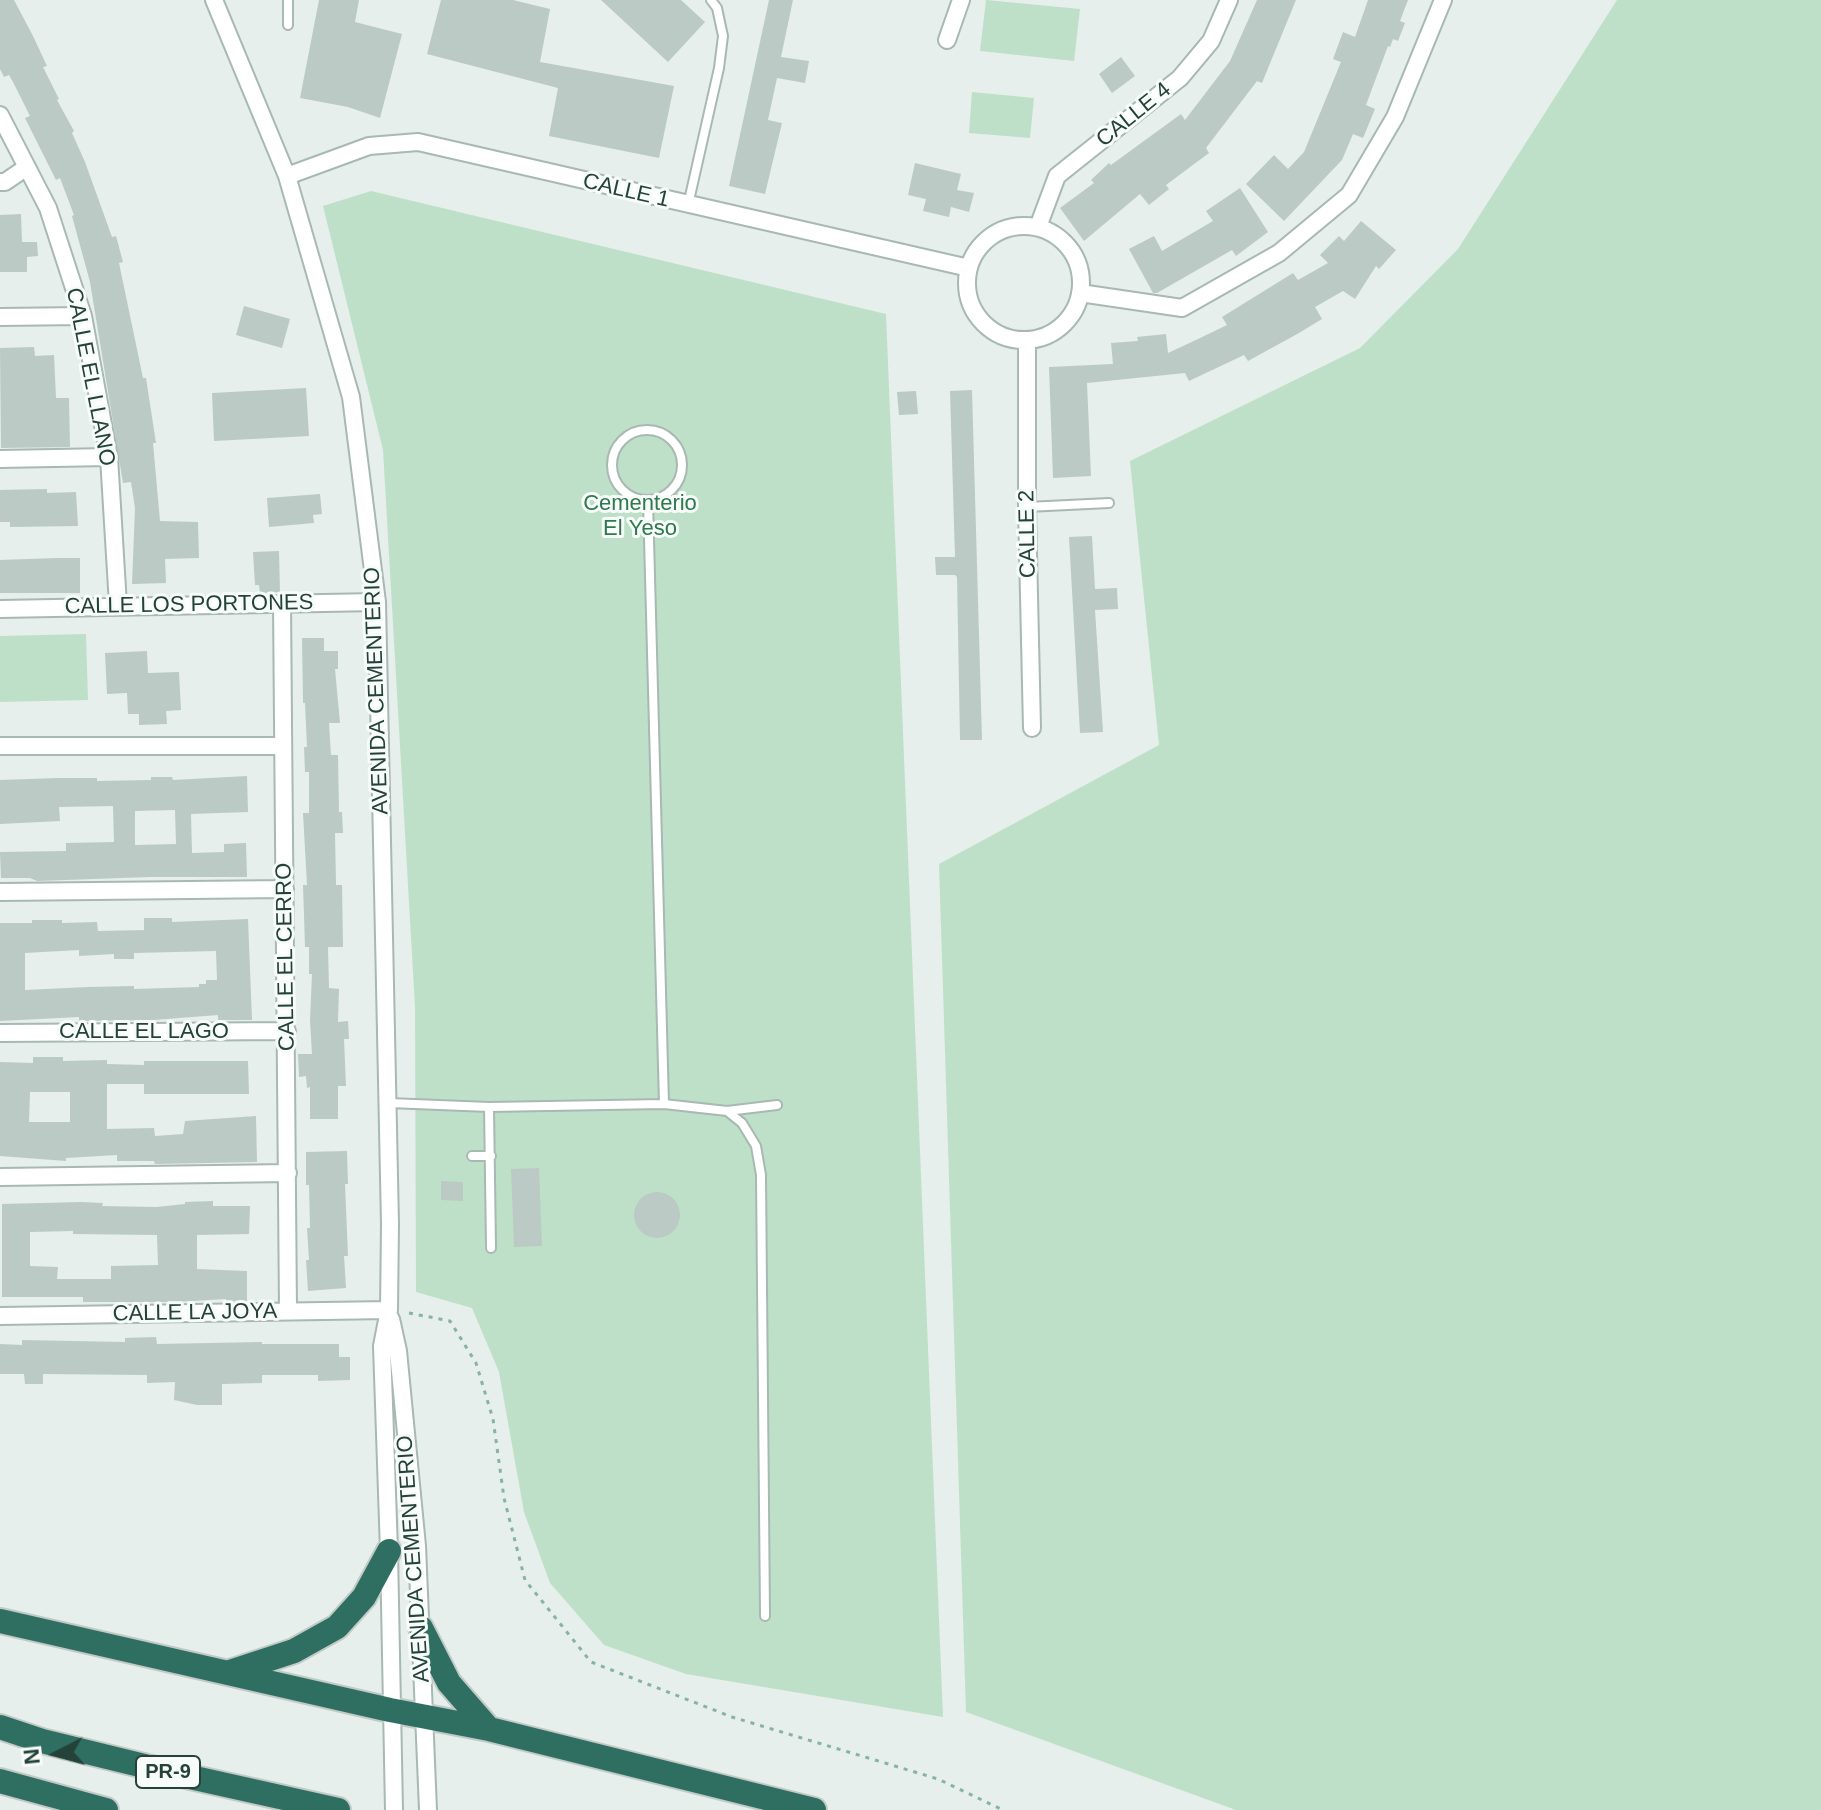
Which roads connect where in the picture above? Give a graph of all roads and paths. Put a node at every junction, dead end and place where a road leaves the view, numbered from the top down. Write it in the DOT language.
graph roads {
  1 [pos="214,0"];
  2 [pos="288,0"];
  3 [pos="711,0"];
  4 [pos="961,0"];
  5 [pos="1229,0"];
  6 [pos="1443,0"];
  7 [pos="288,25"];
  8 [pos="947,40"];
  9 [pos="0,115"];
  10 [pos="27,167"];
  11 [pos="287,176"];
  12 [pos="0,182"];
  13 [pos="688,206"];
  14 [pos="1038,227"];
  15 [pos="969,268"];
  16 [pos="1080,293"];
  17 [pos="83,316"];
  18 [pos="0,317"];
  19 [pos="1027,340"];
  20 [pos="109,457"];
  21 [pos="0,459"];
  22 [pos="648,501"];
  23 [pos="1109,503"];
  24 [pos="1027,507"];
  25 [pos="377,602"];
  26 [pos="282,603"];
  27 [pos="118,605"];
  28 [pos="0,609"];
  29 [pos="1032,728"];
  30 [pos="0,746"];
  31 [pos="283,746"];
  32 [pos="285,889"];
  33 [pos="0,892"];
  34 [pos="287,1031"];
  35 [pos="0,1033"];
  36 [pos="389,1103"];
  37 [pos="664,1104"];
  38 [pos="777,1105"];
  39 [pos="489,1107"];
  40 [pos="727,1111"];
  41 [pos="472,1156"];
  42 [pos="491,1156"];
  43 [pos="288,1173"];
  44 [pos="0,1177"];
  45 [pos="491,1248"];
  46 [pos="389,1310"];
  47 [pos="288,1311"];
  48 [pos="0,1316"];
  49 [pos="389,1551"];
  50 [pos="765,1616"];
  51 [pos="0,1621"];
  52 [pos="421,1628"];
  53 [pos="230,1672"];
  54 [pos="390,1710"];
  55 [pos="424,1715"];
  56 [pos="0,1727"];
  57 [pos="489,1729"];
  58 [pos="0,1781"];
  59 [pos="106,1810"];
  60 [pos="338,1810"];
  61 [pos="394,1810"];
  62 [pos="428,1810"];
  63 [pos="814,1810"];
  64 [pos="1003,1810"];
  1 -- 11 [label="street, AVENIDA CEMENTERIO"];
  2 -- 7 [label="lane"];
  3 -- 13 [label="lane"];
  4 -- 8 [label="street"];
  5 -- 14 [label="street, CALLE 4"];
  6 -- 16 [label="street"];
  9 -- 10 [label="street, CALLE EL LLANO"];
  10 -- 12 [label="street"];
  10 -- 17 [label="street, CALLE EL LLANO"];
  11 -- 13 [label="street, CALLE 1"];
  11 -- 25 [label="street, AVENIDA CEMENTERIO"];
  13 -- 15 [label="street, CALLE 1"];
  14 -- 15 [label="street"];
  14 -- 16 [label="street"];
  15 -- 19 [label="street"];
  16 -- 19 [label="street"];
  17 -- 18 [label="street"];
  17 -- 20 [label="street, CALLE EL LLANO"];
  19 -- 24 [label="street, CALLE 2"];
  20 -- 21 [label="street"];
  20 -- 27 [label="street, CALLE EL LLANO"];
  22 -- 22 [label="lane"];
  22 -- 37 [label="lane"];
  23 -- 24 [label="lane"];
  24 -- 29 [label="street, CALLE 2"];
  25 -- 26 [label="street, CALLE LOS PORTONES"];
  25 -- 36 [label="street, AVENIDA CEMENTERIO"];
  26 -- 27 [label="street, CALLE LOS PORTONES"];
  26 -- 31 [label="street, CALLE EL CERRO"];
  27 -- 28 [label="street, CALLE LOS PORTONES"];
  30 -- 31 [label="street"];
  31 -- 32 [label="street, CALLE EL CERRO"];
  32 -- 33 [label="street"];
  32 -- 34 [label="street, CALLE EL CERRO"];
  34 -- 35 [label="street, CALLE EL LAGO"];
  34 -- 43 [label="street, CALLE EL CERRO"];
  36 -- 39 [label="lane"];
  36 -- 46 [label="street, AVENIDA CEMENTERIO"];
  37 -- 39 [label="lane"];
  37 -- 40 [label="lane"];
  38 -- 40 [label="lane"];
  39 -- 42 [label="lane"];
  40 -- 50 [label="lane"];
  41 -- 42 [label="lane"];
  42 -- 45 [label="lane"];
  43 -- 44 [label="street"];
  43 -- 47 [label="street, CALLE EL CERRO"];
  46 -- 47 [label="street, CALLE LA JOYA"];
  46 -- 49 [label="street, AVENIDA CEMENTERIO"];
  46 -- 52 [label="street, AVENIDA CEMENTERIO"];
  46 -- 64 [label="path"];
  47 -- 48 [label="street, CALLE LA JOYA"];
  49 -- 53 [label="highway"];
  49 -- 54 [label="street, AVENIDA CEMENTERIO"];
  51 -- 53 [label="highway"];
  52 -- 55 [label="street, AVENIDA CEMENTERIO"];
  52 -- 57 [label="highway"];
  53 -- 54 [label="highway"];
  54 -- 55 [label="highway"];
  54 -- 61 [label="street, AVENIDA CEMENTERIO"];
  55 -- 57 [label="highway"];
  55 -- 62 [label="street, AVENIDA CEMENTERIO"];
  56 -- 60 [label="highway, PR-9"];
  57 -- 63 [label="highway"];
  58 -- 59 [label="highway"];
}
